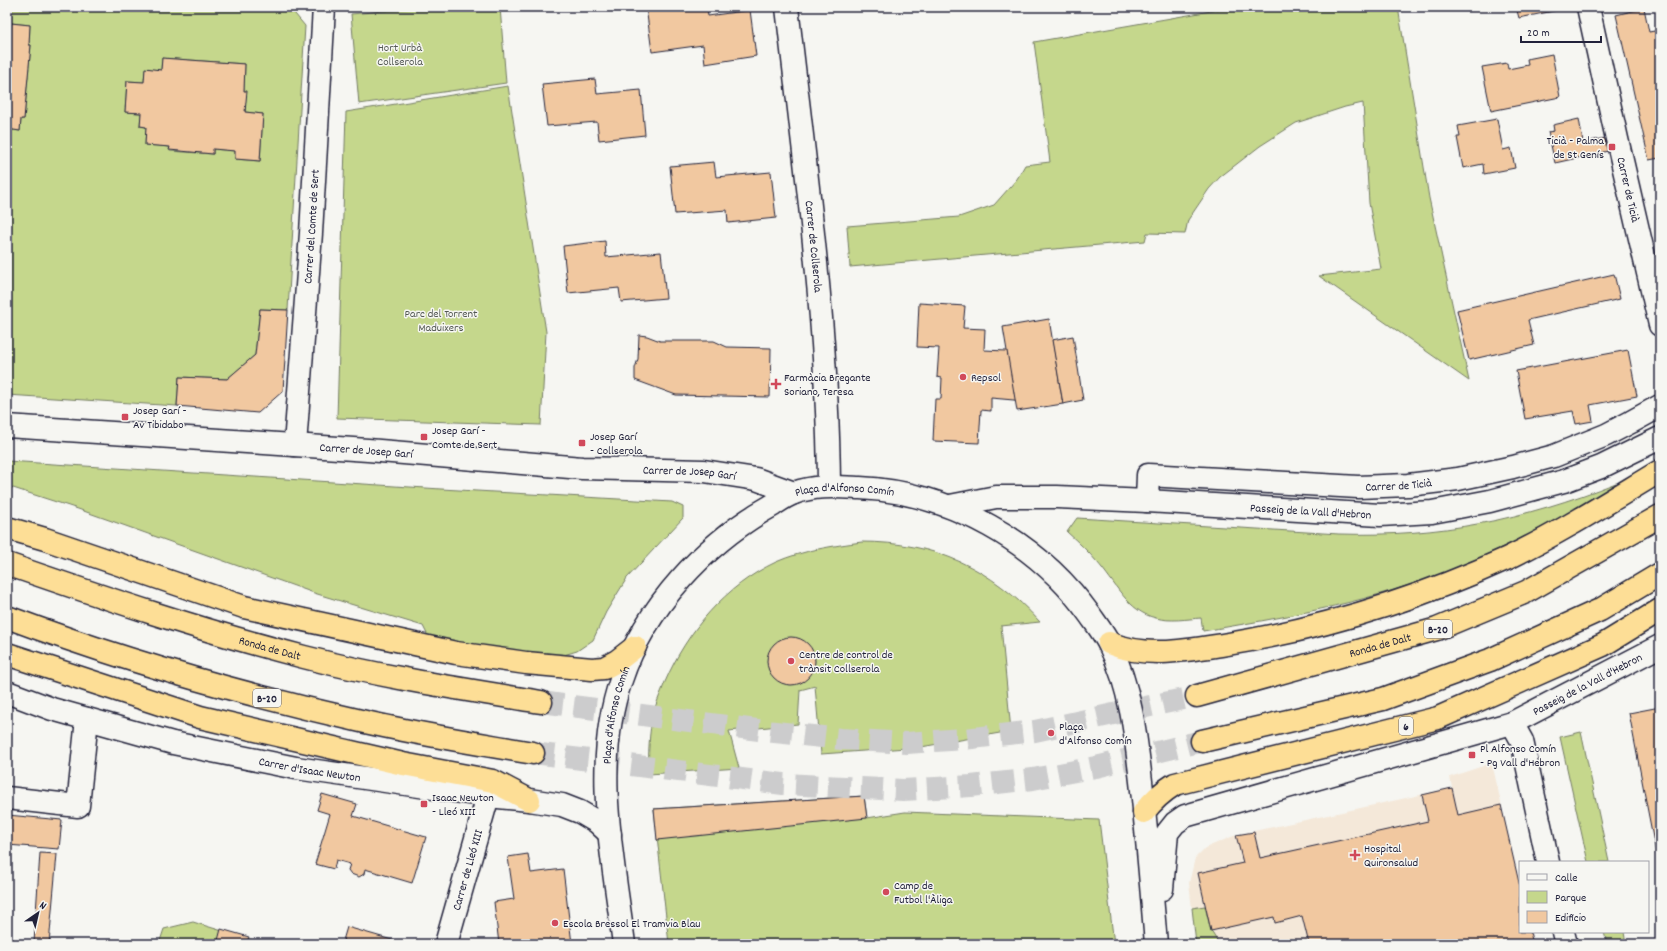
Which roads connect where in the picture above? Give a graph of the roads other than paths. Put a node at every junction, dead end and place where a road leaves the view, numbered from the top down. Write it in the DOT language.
graph roads {
  1 [pos="324,7"];
  2 [pos="787,7"];
  3 [pos="1588,7"];
  4 [pos="1660,325"];
  5 [pos="1660,406"];
  6 [pos="7,426"];
  7 [pos="1660,438"];
  8 [pos="295,445"];
  9 [pos="1660,471"];
  10 [pos="829,486"];
  11 [pos="794,493"];
  12 [pos="1147,500"];
  13 [pos="950,506"];
  14 [pos="1660,516"];
  15 [pos="7,528"];
  16 [pos="7,564"];
  17 [pos="1660,574"];
  18 [pos="1660,610"];
  19 [pos="7,617"];
  20 [pos="1109,643"];
  21 [pos="1660,646"];
  22 [pos="634,647"];
  23 [pos="7,654"];
  24 [pos="7,692"];
  25 [pos="1197,696"];
  26 [pos="541,702"];
  27 [pos="87,719"];
  28 [pos="1512,723"];
  29 [pos="1202,741"];
  30 [pos="533,753"];
  31 [pos="488,796"];
  32 [pos="7,798"];
  33 [pos="529,800"];
  34 [pos="1144,812"];
  35 [pos="610,834"];
  36 [pos="1548,861"];
  37 [pos="1563,933"];
  38 [pos="446,944"];
  39 [pos="624,944"];
  40 [pos="1157,944"];
  41 [pos="1566,944"];
  1 -- 8 [label="street, Carrer del Comte de Sert"];
  2 -- 10 [label="street, Carrer de Collserola"];
  3 -- 4 [label="street, Carrer de Ticià"];
  5 -- 12 [label="street, Carrer de Ticià"];
  6 -- 8 [label="street, Carrer de Josep Garí"];
  7 -- 12 [label="street, Passeig de la Vall d'Hebron"];
  8 -- 11 [label="street, Carrer de Josep Garí"];
  9 -- 20 [label="highway"];
  10 -- 11 [label="street, Plaça d'Alfonso Comín"];
  10 -- 13 [label="street, Plaça d'Alfonso Comín"];
  11 -- 22 [label="street, Plaça d'Alfonso Comín"];
  12 -- 13 [label="street, Passeig de la Vall d'Hebron"];
  13 -- 20 [label="street, Plaça d'Alfonso Comín"];
  14 -- 25 [label="highway, Ronda de Dalt / B-20"];
  15 -- 22 [label="highway"];
  16 -- 26 [label="highway, Ronda de Dalt"];
  17 -- 29 [label="highway"];
  18 -- 34 [label="highway, 6"];
  19 -- 30 [label="highway, B-20"];
  20 -- 34 [label="street, Plaça d'Alfonso Comín"];
  21 -- 28 [label="street, Passeig de la Vall d'Hebron"];
  22 -- 35 [label="street, Plaça d'Alfonso Comín"];
  23 -- 33 [label="highway"];
  24 -- 27 [label="street, Carrer d'Isaac Newton"];
  27 -- 31 [label="street, Carrer d'Isaac Newton"];
  27 -- 32 [label="street"];
  28 -- 36 [label="street"];
  28 -- 40 [label="street, Passeig de la Vall d'Hebron"];
  31 -- 33 [label="street, Carrer d'Isaac Newton"];
  31 -- 38 [label="street, Carrer de Lleó XIII"];
  33 -- 35 [label="street, Carrer d'Isaac Newton"];
  34 -- 40 [label="street, Plaça d'Alfonso Comín"];
  35 -- 39 [label="street, Plaça d'Alfonso Comín"];
  37 -- 41 [label="street"];
}
